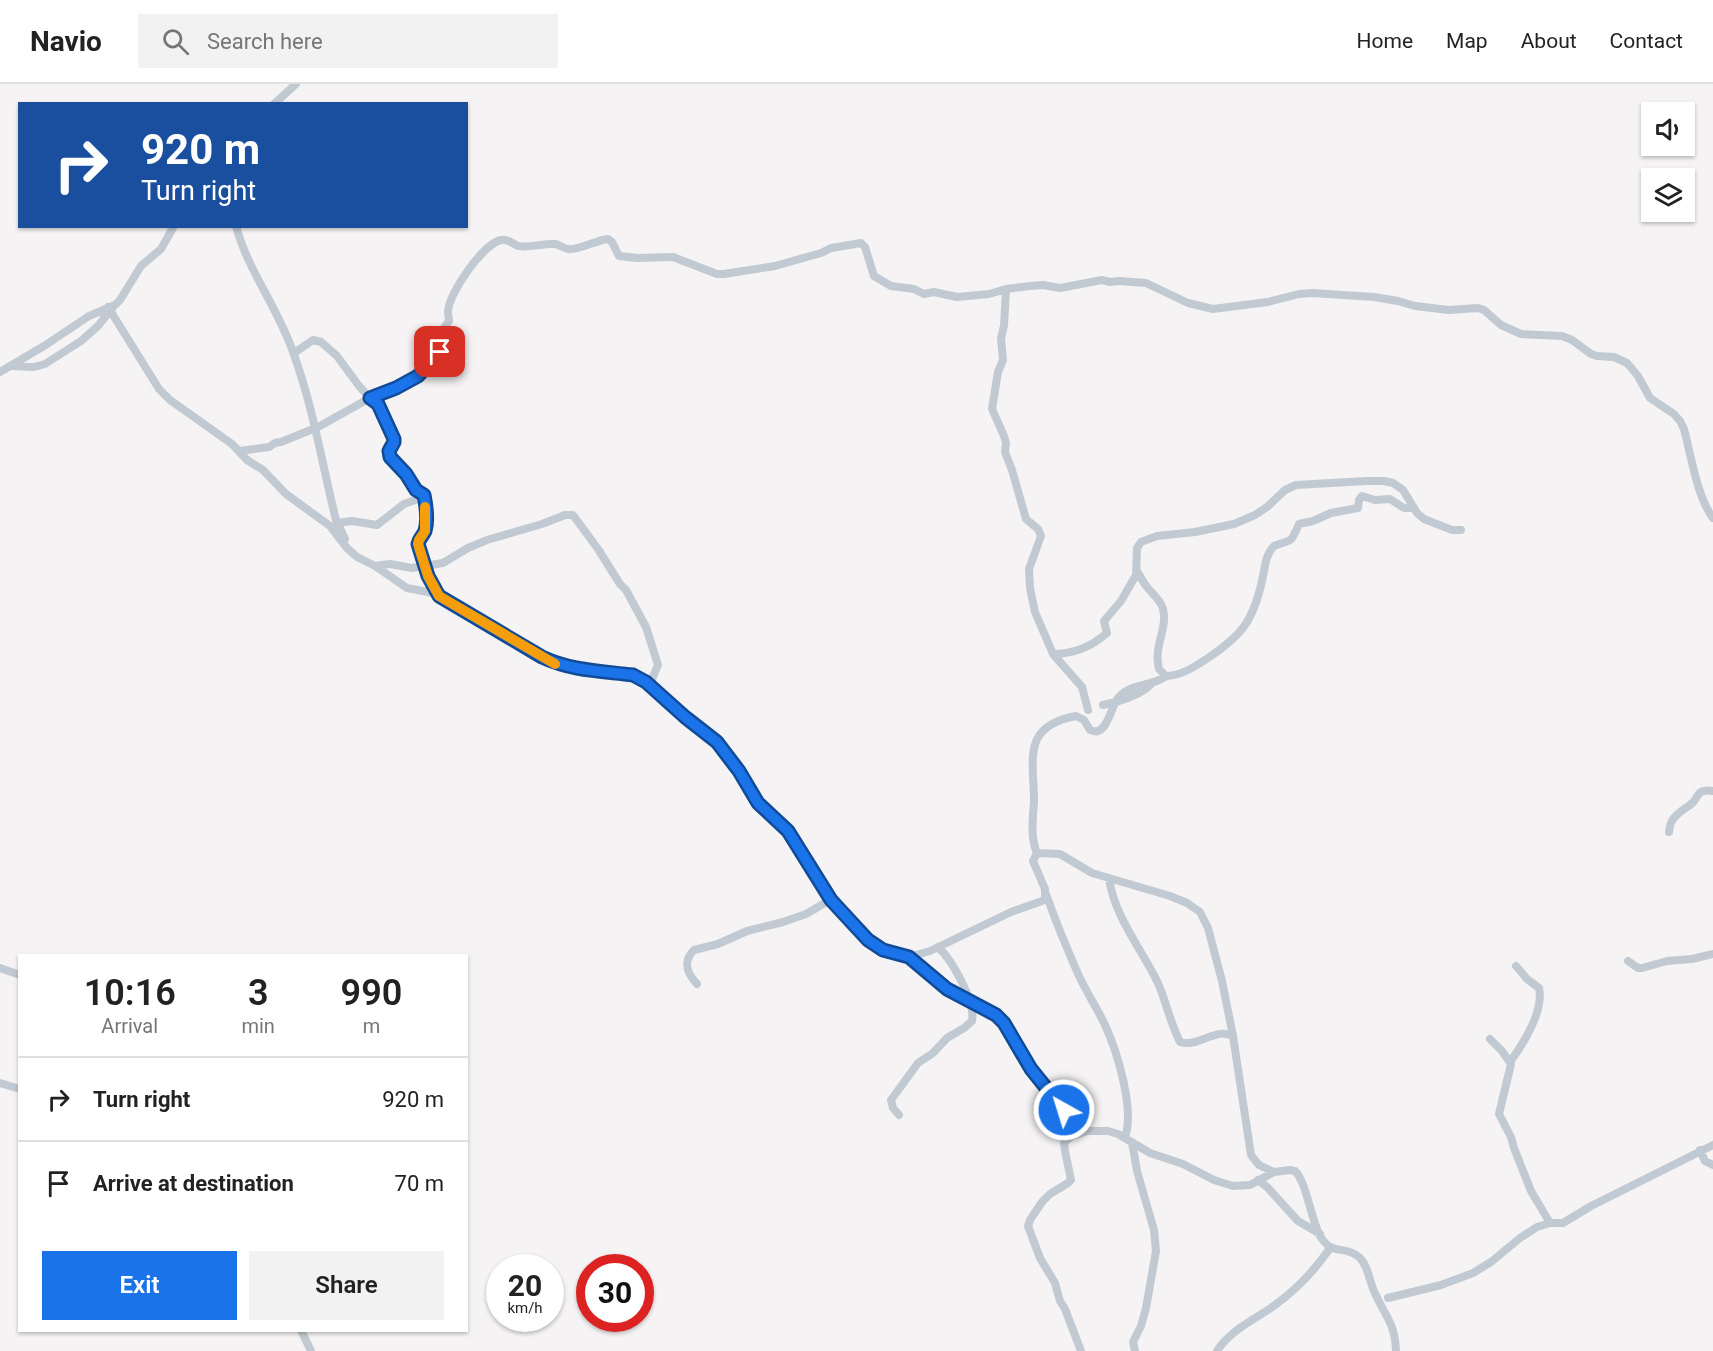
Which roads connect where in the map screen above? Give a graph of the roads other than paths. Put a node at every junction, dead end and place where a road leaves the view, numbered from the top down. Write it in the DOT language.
graph roads {
  1 [pos="296,84"];
  2 [pos="276,102"];
  3 [pos="173,228"];
  4 [pos="237,228"];
  5 [pos="1006,289"];
  6 [pos="111,308"];
  7 [pos="294,353"];
  8 [pos="11,366"];
  9 [pos="0,372"];
  10 [pos="370,398"];
  11 [pos="315,429"];
  12 [pos="239,451"];
  13 [pos="424,497"];
  14 [pos="1414,508"];
  15 [pos="1713,518"];
  16 [pos="335,526"];
  17 [pos="1461,531"];
  18 [pos="375,566"];
  19 [pos="425,566"];
  20 [pos="1137,571"];
  21 [pos="439,596"];
  22 [pos="1053,654"];
  23 [pos="1162,673"];
  24 [pos="1153,682"];
  25 [pos="650,684"];
  26 [pos="1124,692"];
  27 [pos="1115,701"];
  28 [pos="1103,705"];
  29 [pos="1088,710"];
  30 [pos="1076,716"];
  31 [pos="1713,791"];
  32 [pos="1669,832"];
  33 [pos="1037,853"];
  34 [pos="1109,879"];
  35 [pos="1046,894"];
  36 [pos="831,900"];
  37 [pos="938,947"];
  38 [pos="1713,954"];
  39 [pos="909,957"];
  40 [pos="1628,961"];
  41 [pos="1516,966"];
  42 [pos="0,968"];
  43 [pos="18,974"];
  44 [pos="697,984"];
  45 [pos="969,1001"];
  46 [pos="1233,1036"];
  47 [pos="1490,1039"];
  48 [pos="1510,1062"];
  49 [pos="0,1083"];
  50 [pos="18,1088"];
  51 [pos="899,1115"];
  52 [pos="1087,1131"];
  53 [pos="1128,1139"];
  54 [pos="1713,1145"];
  55 [pos="1700,1150"];
  56 [pos="1713,1166"];
  57 [pos="1274,1172"];
  58 [pos="1258,1180"];
  59 [pos="1550,1223"];
  60 [pos="1320,1234"];
  61 [pos="1330,1248"];
  62 [pos="1369,1277"];
  63 [pos="1388,1298"];
  64 [pos="1384,1309"];
  65 [pos="303,1332"];
  66 [pos="311,1351"];
  67 [pos="1082,1351"];
  68 [pos="1135,1351"];
  69 [pos="1217,1351"];
  70 [pos="1396,1351"];
  1 -- 2 [label="street"];
  3 -- 6 [label="street"];
  4 -- 7 [label="street"];
  5 -- 10 [label="street"];
  5 -- 15 [label="street"];
  5 -- 22 [label="street"];
  6 -- 8 [label="street"];
  6 -- 8 [label="street"];
  6 -- 12 [label="street"];
  7 -- 10 [label="street"];
  7 -- 11 [label="street"];
  8 -- 9 [label="street"];
  10 -- 11 [label="street"];
  10 -- 13 [label="street"];
  11 -- 12 [label="street"];
  11 -- 16 [label="street"];
  12 -- 16 [label="street"];
  13 -- 16 [label="street"];
  13 -- 19 [label="street"];
  14 -- 17 [label="street"];
  14 -- 20 [label="street"];
  14 -- 23 [label="street"];
  16 -- 18 [label="street"];
  18 -- 19 [label="street"];
  18 -- 21 [label="street"];
  19 -- 21 [label="street"];
  19 -- 25 [label="street"];
  20 -- 22 [label="street"];
  20 -- 23 [label="street"];
  21 -- 25 [label="street"];
  22 -- 29 [label="street"];
  23 -- 24 [label="street"];
  24 -- 26 [label="street"];
  24 -- 27 [label="street"];
  25 -- 36 [label="street"];
  26 -- 27 [label="street"];
  26 -- 28 [label="street"];
  27 -- 28 [label="street"];
  27 -- 30 [label="street"];
  28 -- 29 [label="street"];
  29 -- 30 [label="street"];
  30 -- 33 [label="street"];
  31 -- 32 [label="street"];
  33 -- 34 [label="street"];
  33 -- 35 [label="street"];
  34 -- 46 [label="street"];
  34 -- 46 [label="street"];
  35 -- 37 [label="street"];
  35 -- 53 [label="street"];
  36 -- 39 [label="street"];
  36 -- 44 [label="street"];
  37 -- 39 [label="street"];
  37 -- 45 [label="street"];
  38 -- 40 [label="street"];
  39 -- 45 [label="street"];
  41 -- 48 [label="street"];
  42 -- 43 [label="street"];
  45 -- 51 [label="street"];
  45 -- 52 [label="street"];
  46 -- 57 [label="street"];
  47 -- 48 [label="street"];
  48 -- 59 [label="street"];
  49 -- 50 [label="street"];
  52 -- 53 [label="street"];
  52 -- 67 [label="street"];
  53 -- 58 [label="street"];
  53 -- 68 [label="street"];
  54 -- 55 [label="street"];
  55 -- 56 [label="street"];
  55 -- 59 [label="street"];
  57 -- 58 [label="street"];
  57 -- 60 [label="street"];
  58 -- 60 [label="street"];
  59 -- 63 [label="street"];
  60 -- 61 [label="street"];
  61 -- 62 [label="street"];
  61 -- 69 [label="street"];
  62 -- 63 [label="street"];
  62 -- 64 [label="street"];
  63 -- 64 [label="street"];
  64 -- 70 [label="street"];
  65 -- 66 [label="street"];
}
